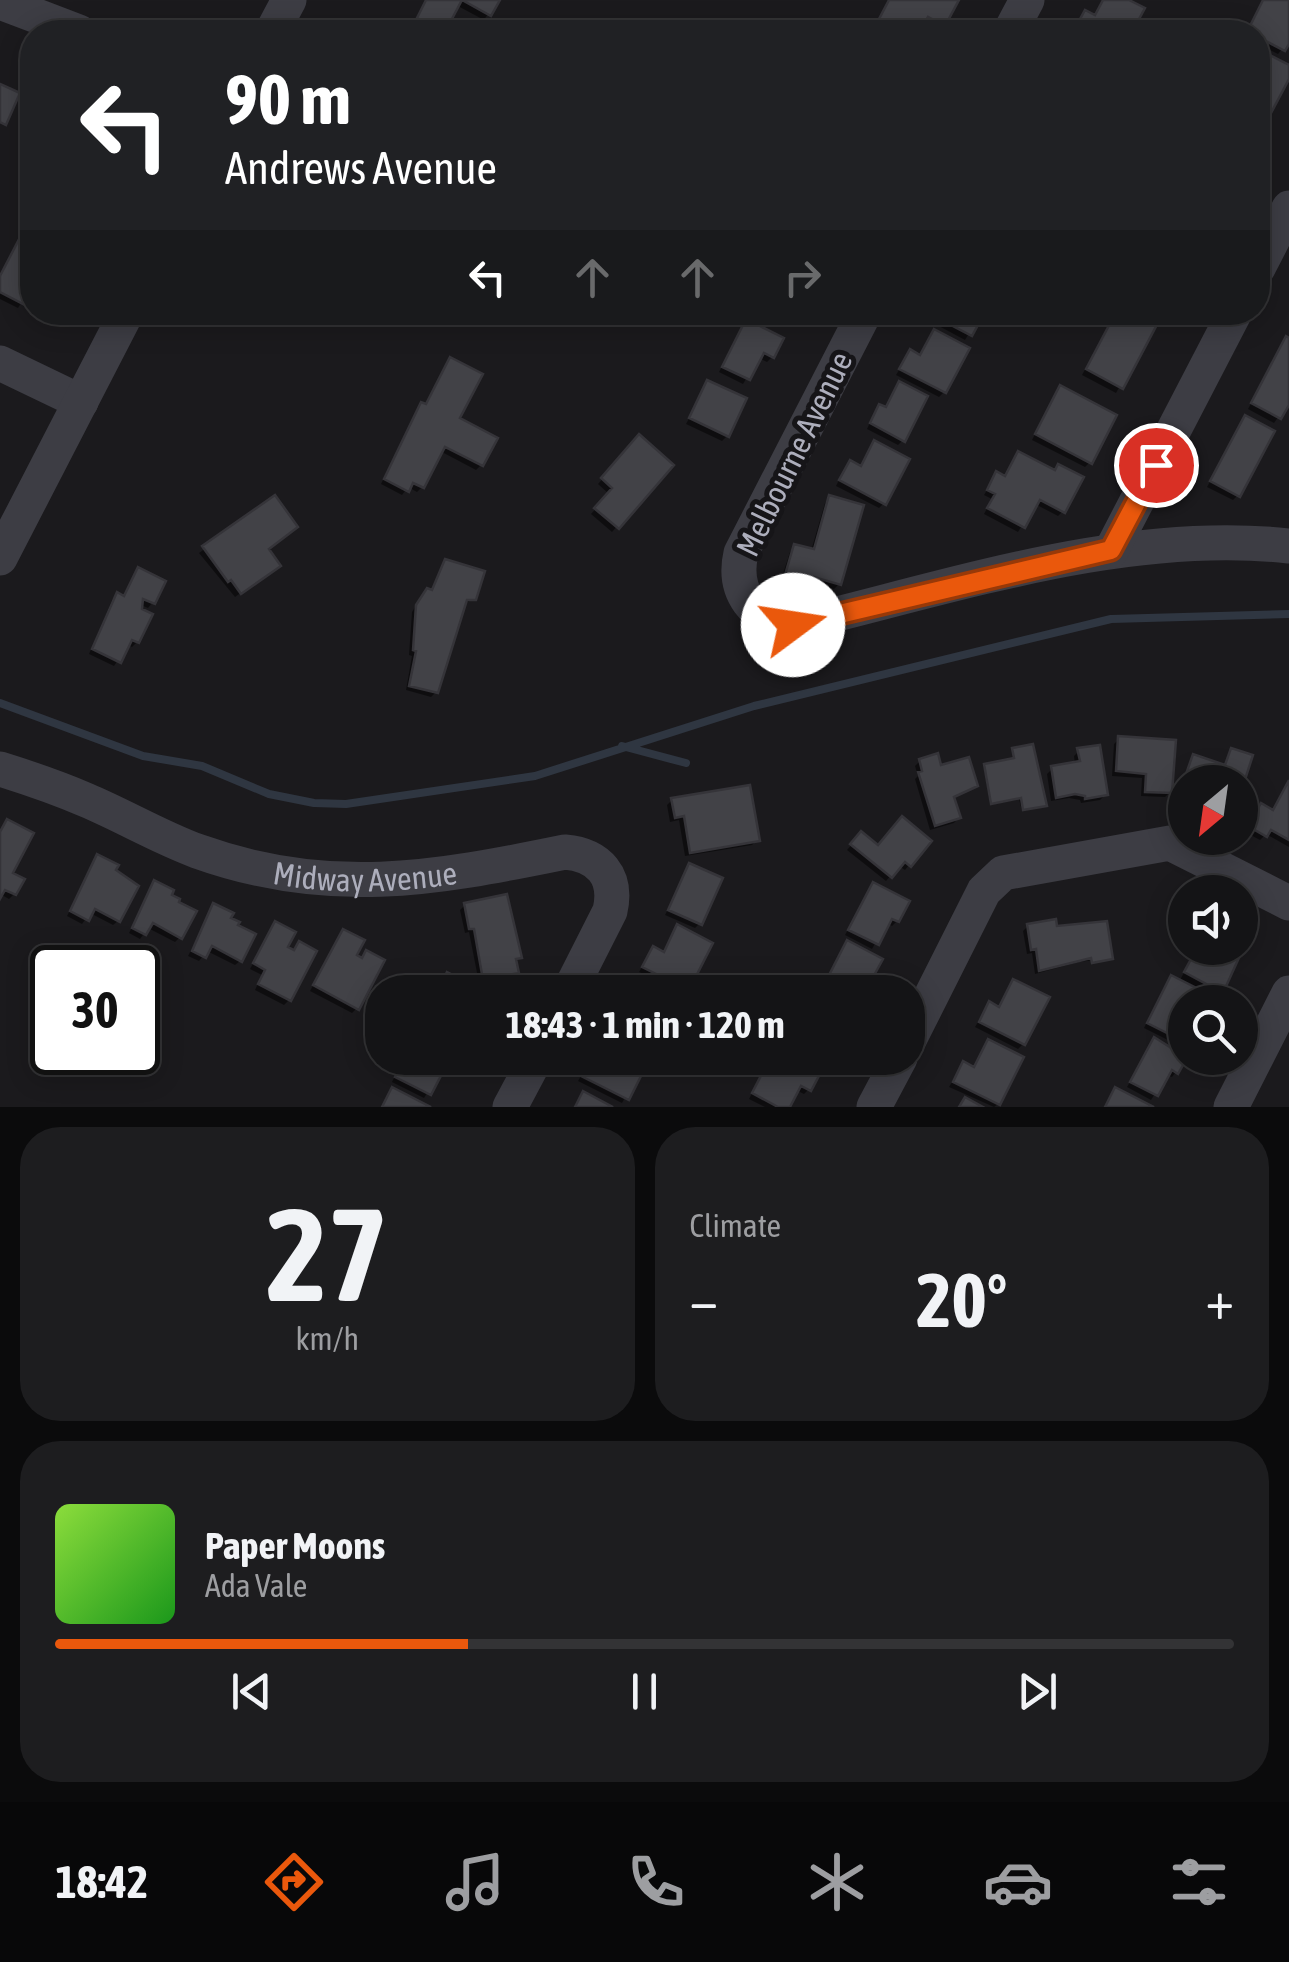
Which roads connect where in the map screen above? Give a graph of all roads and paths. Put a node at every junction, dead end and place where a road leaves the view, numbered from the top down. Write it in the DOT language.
graph roads {
  1 [pos="0,2"];
  2 [pos="47,20"];
  3 [pos="1289,208"];
  4 [pos="1270,245"];
  5 [pos="120,325"];
  6 [pos="858,325"];
  7 [pos="1227,325"];
  8 [pos="0,362"];
  9 [pos="81,402"];
  10 [pos="1289,546"];
  11 [pos="1111,550"];
  12 [pos="0,558"];
  13 [pos="0,769"];
  14 [pos="1289,903"];
  15 [pos="578,975"];
  16 [pos="1289,993"];
  17 [pos="925,1008"];
  18 [pos="527,1075"];
  19 [pos="891,1075"];
  20 [pos="510,1107"];
  21 [pos="874,1107"];
  22 [pos="1231,1107"];
  1 -- 2 [label="street"];
  3 -- 4 [label="street"];
  5 -- 9 [label="street"];
  6 -- 11 [label="street, Melbourne Avenue"];
  7 -- 11 [label="street"];
  8 -- 9 [label="street"];
  9 -- 12 [label="street"];
  10 -- 11 [label="street"];
  13 -- 15 [label="street, Midway Avenue"];
  14 -- 17 [label="street"];
  16 -- 22 [label="street"];
  18 -- 20 [label="street"];
  19 -- 21 [label="street"];
}
